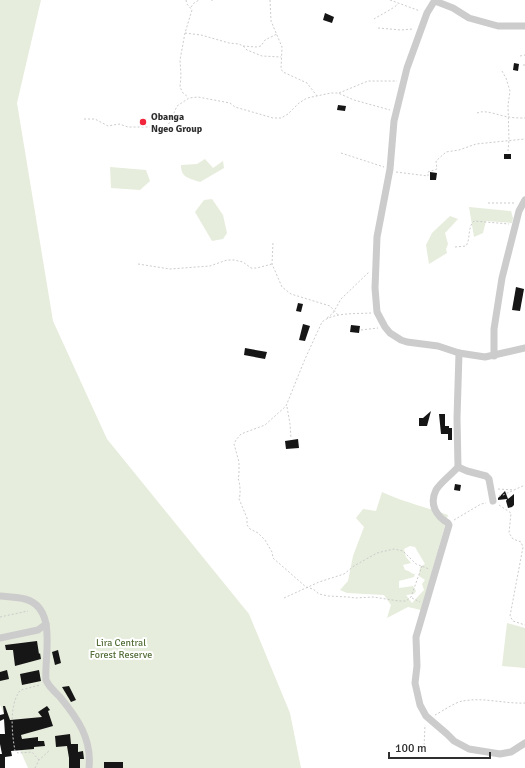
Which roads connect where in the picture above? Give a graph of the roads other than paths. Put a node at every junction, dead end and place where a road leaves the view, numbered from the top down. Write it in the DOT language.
graph roads {
  1 [pos="435,0"];
  2 [pos="525,26"];
  3 [pos="525,200"];
  4 [pos="525,348"];
  5 [pos="459,353"];
  6 [pos="494,356"];
  7 [pos="458,467"];
  8 [pos="493,501"];
  9 [pos="0,596"];
  10 [pos="46,624"];
  11 [pos="38,630"];
  12 [pos="48,636"];
  13 [pos="0,638"];
  14 [pos="525,743"];
  15 [pos="89,768"];
  1 -- 2 [label="street"];
  1 -- 5 [label="street"];
  3 -- 6 [label="street"];
  4 -- 6 [label="street"];
  5 -- 6 [label="street"];
  5 -- 7 [label="street"];
  7 -- 8 [label="street"];
  7 -- 14 [label="street"];
  9 -- 10 [label="street"];
  10 -- 11 [label="street"];
  10 -- 12 [label="street"];
  11 -- 12 [label="street"];
  11 -- 13 [label="street"];
  12 -- 15 [label="street"];
}
